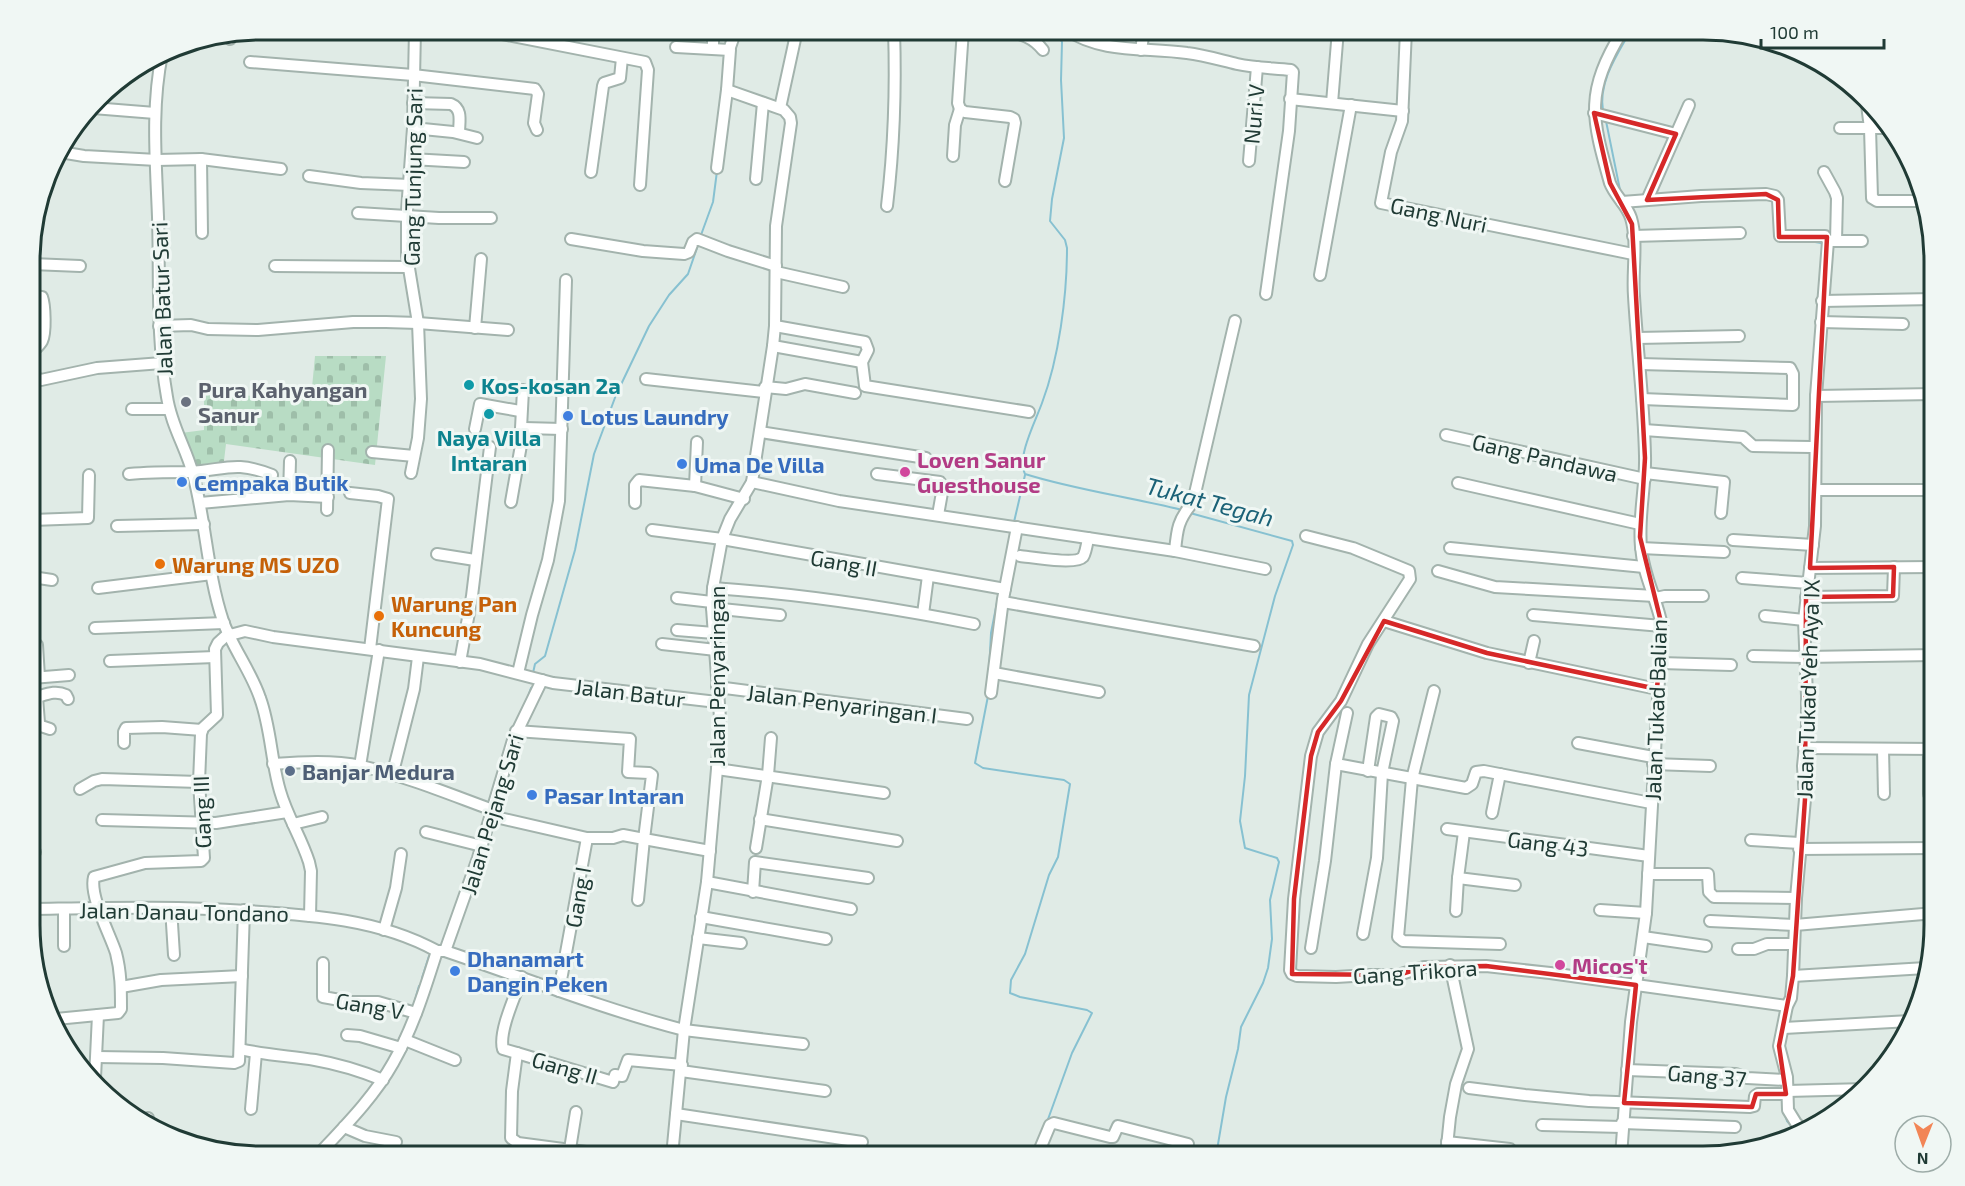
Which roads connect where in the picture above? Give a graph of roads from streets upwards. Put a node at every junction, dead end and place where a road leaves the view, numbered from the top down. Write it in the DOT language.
graph roads {
  1 [pos="415,40"];
  2 [pos="554,40"];
  3 [pos="713,40"];
  4 [pos="732,40"];
  5 [pos="795,40"];
  6 [pos="894,40"];
  7 [pos="962,40"];
  8 [pos="1034,40"];
  9 [pos="1084,40"];
  10 [pos="1142,40"];
  11 [pos="1337,40"];
  12 [pos="1406,40"];
  13 [pos="1617,40"];
  14 [pos="676,47"];
  15 [pos="713,48"];
  16 [pos="729,50"];
  17 [pos="1043,50"];
  18 [pos="1141,50"];
  19 [pos="622,58"];
  20 [pos="250,62"];
  21 [pos="160,65"];
  22 [pos="1257,67"];
  23 [pos="413,75"];
  24 [pos="727,90"];
  25 [pos="1290,99"];
  26 [pos="413,103"];
  27 [pos="764,103"];
  28 [pos="1332,103"];
  29 [pos="1351,105"];
  30 [pos="1689,105"];
  31 [pos="780,108"];
  32 [pos="102,109"];
  33 [pos="960,109"];
  34 [pos="1403,111"];
  35 [pos="155,113"];
  36 [pos="1594,113"];
  37 [pos="1868,114"];
  38 [pos="413,128"];
  39 [pos="1840,128"];
  40 [pos="1870,128"];
  41 [pos="1880,128"];
  42 [pos="537,130"];
  43 [pos="459,133"];
  44 [pos="1676,134"];
  45 [pos="477,138"];
  46 [pos="69,153"];
  47 [pos="953,156"];
  48 [pos="201,159"];
  49 [pos="411,159"];
  50 [pos="157,160"];
  51 [pos="1249,161"];
  52 [pos="464,162"];
  53 [pos="717,168"];
  54 [pos="281,169"];
  55 [pos="591,172"];
  56 [pos="1824,172"];
  57 [pos="309,176"];
  58 [pos="756,179"];
  59 [pos="1005,181"];
  60 [pos="410,185"];
  61 [pos="640,185"];
  62 [pos="1647,200"];
  63 [pos="1916,201"];
  64 [pos="1622,202"];
  65 [pos="887,206"];
  66 [pos="358,213"];
  67 [pos="407,217"];
  68 [pos="491,218"];
  69 [pos="202,233"];
  70 [pos="1740,233"];
  71 [pos="1633,236"];
  72 [pos="571,239"];
  73 [pos="1832,241"];
  74 [pos="1862,241"];
  75 [pos="1633,255"];
  76 [pos="481,259"];
  77 [pos="40,264"];
  78 [pos="80,266"];
  79 [pos="275,266"];
  80 [pos="408,267"];
  81 [pos="776,269"];
  82 [pos="1320,275"];
  83 [pos="566,280"];
  84 [pos="843,287"];
  85 [pos="1266,294"];
  86 [pos="40,297"];
  87 [pos="1924,299"];
  88 [pos="1822,302"];
  89 [pos="1234,321"];
  90 [pos="418,322"];
  91 [pos="1821,322"];
  92 [pos="1903,324"];
  93 [pos="159,326"];
  94 [pos="775,326"];
  95 [pos="475,328"];
  96 [pos="508,330"];
  97 [pos="1739,336"];
  98 [pos="1637,338"];
  99 [pos="40,342"];
  100 [pos="773,346"];
  101 [pos="861,362"];
  102 [pos="162,363"];
  103 [pos="1640,364"];
  104 [pos="646,379"];
  105 [pos="40,380"];
  106 [pos="765,389"];
  107 [pos="523,390"];
  108 [pos="855,393"];
  109 [pos="1924,394"];
  110 [pos="1816,396"];
  111 [pos="1642,399"];
  112 [pos="132,409"];
  113 [pos="169,409"];
  114 [pos="520,411"];
  115 [pos="1029,412"];
  116 [pos="524,428"];
  117 [pos="475,429"];
  118 [pos="562,429"];
  119 [pos="1644,430"];
  120 [pos="760,432"];
  121 [pos="1446,435"];
  122 [pos="697,442"];
  123 [pos="490,447"];
  124 [pos="1811,447"];
  125 [pos="328,450"];
  126 [pos="372,452"];
  127 [pos="414,456"];
  128 [pos="926,458"];
  129 [pos="290,461"];
  130 [pos="193,471"];
  131 [pos="411,473"];
  132 [pos="129,474"];
  133 [pos="877,474"];
  134 [pos="89,475"];
  135 [pos="272,475"];
  136 [pos="1645,476"];
  137 [pos="752,483"];
  138 [pos="1458,483"];
  139 [pos="694,486"];
  140 [pos="1816,490"];
  141 [pos="1924,490"];
  142 [pos="350,493"];
  143 [pos="290,495"];
  144 [pos="328,498"];
  145 [pos="744,498"];
  146 [pos="511,502"];
  147 [pos="200,503"];
  148 [pos="635,503"];
  149 [pos="327,510"];
  150 [pos="1721,513"];
  151 [pos="938,515"];
  152 [pos="40,520"];
  153 [pos="204,524"];
  154 [pos="1640,524"];
  155 [pos="117,526"];
  156 [pos="1017,527"];
  157 [pos="652,530"];
  158 [pos="1306,536"];
  159 [pos="1089,538"];
  160 [pos="722,539"];
  161 [pos="1733,540"];
  162 [pos="1813,545"];
  163 [pos="1450,548"];
  164 [pos="1641,548"];
  165 [pos="1175,552"];
  166 [pos="1724,552"];
  167 [pos="436,554"];
  168 [pos="1020,556"];
  169 [pos="475,560"];
  170 [pos="1644,567"];
  171 [pos="1894,567"];
  172 [pos="1924,567"];
  173 [pos="1810,568"];
  174 [pos="1265,569"];
  175 [pos="1438,571"];
  176 [pos="212,574"];
  177 [pos="928,576"];
  178 [pos="40,578"];
  179 [pos="1742,578"];
  180 [pos="52,579"];
  181 [pos="1808,583"];
  182 [pos="98,588"];
  183 [pos="713,588"];
  184 [pos="1001,588"];
  185 [pos="1703,596"];
  186 [pos="1655,597"];
  187 [pos="1806,597"];
  188 [pos="677,598"];
  189 [pos="1003,602"];
  190 [pos="712,605"];
  191 [pos="923,614"];
  192 [pos="780,615"];
  193 [pos="1533,615"];
  194 [pos="1765,616"];
  195 [pos="1802,619"];
  196 [pos="1384,621"];
  197 [pos="974,624"];
  198 [pos="1662,626"];
  199 [pos="95,628"];
  200 [pos="228,630"];
  201 [pos="677,630"];
  202 [pos="714,633"];
  203 [pos="1534,641"];
  204 [pos="662,644"];
  205 [pos="1254,646"];
  206 [pos="374,649"];
  207 [pos="716,650"];
  208 [pos="1924,655"];
  209 [pos="1753,656"];
  210 [pos="215,657"];
  211 [pos="418,657"];
  212 [pos="1805,657"];
  213 [pos="110,661"];
  214 [pos="460,662"];
  215 [pos="1529,663"];
  216 [pos="1660,663"];
  217 [pos="1731,665"];
  218 [pos="518,673"];
  219 [pos="994,673"];
  220 [pos="69,675"];
  221 [pos="40,677"];
  222 [pos="542,680"];
  223 [pos="717,687"];
  224 [pos="1658,689"];
  225 [pos="1434,691"];
  226 [pos="1100,692"];
  227 [pos="991,693"];
  228 [pos="40,695"];
  229 [pos="68,699"];
  230 [pos="717,702"];
  231 [pos="1347,713"];
  232 [pos="967,719"];
  233 [pos="40,724"];
  234 [pos="50,729"];
  235 [pos="202,730"];
  236 [pos="516,731"];
  237 [pos="771,738"];
  238 [pos="124,743"];
  239 [pos="1578,743"];
  240 [pos="1804,748"];
  241 [pos="1884,749"];
  242 [pos="1924,749"];
  243 [pos="1653,761"];
  244 [pos="273,764"];
  245 [pos="1336,764"];
  246 [pos="360,766"];
  247 [pos="1710,766"];
  248 [pos="717,769"];
  249 [pos="1368,771"];
  250 [pos="1382,773"];
  251 [pos="1500,774"];
  252 [pos="392,776"];
  253 [pos="768,776"];
  254 [pos="1412,779"];
  255 [pos="199,782"];
  256 [pos="80,789"];
  257 [pos="884,793"];
  258 [pos="1884,794"];
  259 [pos="1651,803"];
  260 [pos="287,812"];
  261 [pos="492,813"];
  262 [pos="1492,813"];
  263 [pos="322,817"];
  264 [pos="760,819"];
  265 [pos="102,820"];
  266 [pos="202,823"];
  267 [pos="293,824"];
  268 [pos="1447,829"];
  269 [pos="426,832"];
  270 [pos="1464,832"];
  271 [pos="587,838"];
  272 [pos="644,839"];
  273 [pos="1751,840"];
  274 [pos="897,841"];
  275 [pos="482,846"];
  276 [pos="1800,846"];
  277 [pos="756,848"];
  278 [pos="1924,848"];
  279 [pos="710,850"];
  280 [pos="401,854"];
  281 [pos="1649,856"];
  282 [pos="1648,874"];
  283 [pos="868,878"];
  284 [pos="1458,878"];
  285 [pos="707,882"];
  286 [pos="1515,885"];
  287 [pos="753,892"];
  288 [pos="1796,898"];
  289 [pos="638,900"];
  290 [pos="171,908"];
  291 [pos="40,909"];
  292 [pos="64,909"];
  293 [pos="99,909"];
  294 [pos="851,909"];
  295 [pos="244,910"];
  296 [pos="1600,910"];
  297 [pos="1456,911"];
  298 [pos="1646,913"];
  299 [pos="1924,914"];
  300 [pos="310,916"];
  301 [pos="701,917"];
  302 [pos="1710,921"];
  303 [pos="1795,925"];
  304 [pos="384,930"];
  305 [pos="1363,934"];
  306 [pos="1643,937"];
  307 [pos="698,938"];
  308 [pos="826,939"];
  309 [pos="741,943"];
  310 [pos="1500,944"];
  311 [pos="1794,944"];
  312 [pos="64,946"];
  313 [pos="1706,946"];
  314 [pos="1311,948"];
  315 [pos="1738,949"];
  316 [pos="441,951"];
  317 [pos="174,955"];
  318 [pos="323,963"];
  319 [pos="1450,966"];
  320 [pos="1920,968"];
  321 [pos="242,976"];
  322 [pos="1793,976"];
  323 [pos="522,977"];
  324 [pos="1636,985"];
  325 [pos="121,987"];
  326 [pos="559,990"];
  327 [pos="1787,1006"];
  328 [pos="416,1013"];
  329 [pos="98,1015"];
  330 [pos="61,1018"];
  331 [pos="1902,1021"];
  332 [pos="1784,1028"];
  333 [pos="684,1030"];
  334 [pos="347,1035"];
  335 [pos="403,1044"];
  336 [pos="803,1044"];
  337 [pos="240,1049"];
  338 [pos="256,1053"];
  339 [pos="517,1053"];
  340 [pos="97,1057"];
  341 [pos="455,1060"];
  342 [pos="681,1068"];
  343 [pos="1627,1070"];
  344 [pos="96,1071"];
  345 [pos="383,1080"];
  346 [pos="1468,1088"];
  347 [pos="1787,1088"];
  348 [pos="1851,1089"];
  349 [pos="825,1091"];
  350 [pos="1624,1103"];
  351 [pos="251,1109"];
  352 [pos="576,1112"];
  353 [pos="676,1114"];
  354 [pos="1798,1124"];
  355 [pos="1542,1125"];
  356 [pos="1622,1125"];
  357 [pos="344,1127"];
  358 [pos="1735,1127"];
  359 [pos="396,1142"];
  360 [pos="862,1142"];
  361 [pos="518,1143"];
  362 [pos="1447,1143"];
  363 [pos="1188,1144"];
  364 [pos="326,1146"];
  365 [pos="518,1146"];
  366 [pos="536,1146"];
  367 [pos="568,1146"];
  368 [pos="673,1146"];
  369 [pos="1041,1146"];
  370 [pos="1447,1146"];
  371 [pos="1478,1146"];
  372 [pos="1621,1146"];
  1 -- 23 [label="street, Gang Tunjung Sari"];
  2 -- 19 [label="street"];
  3 -- 15 [label="street"];
  4 -- 16 [label="street"];
  5 -- 31 [label="street"];
  6 -- 65 [label="street"];
  7 -- 33 [label="street"];
  8 -- 17 [label="street"];
  9 -- 18 [label="street"];
  10 -- 18 [label="street"];
  11 -- 28 [label="street"];
  12 -- 34 [label="street, Gang Nuri"];
  13 -- 36 [label="street, Jalan Tukad Balian"];
  14 -- 15 [label="street"];
  15 -- 16 [label="street"];
  16 -- 24 [label="street"];
  18 -- 22 [label="street"];
  19 -- 55 [label="street"];
  19 -- 61 [label="street"];
  20 -- 23 [label="street"];
  21 -- 35 [label="street, Jalan Batur Sari"];
  22 -- 25 [label="street"];
  22 -- 51 [label="street, Nuri V"];
  23 -- 26 [label="street, Gang Tunjung Sari"];
  23 -- 42 [label="street"];
  24 -- 27 [label="street"];
  24 -- 53 [label="street"];
  25 -- 28 [label="street"];
  25 -- 85 [label="street"];
  26 -- 38 [label="street, Gang Tunjung Sari"];
  26 -- 43 [label="street"];
  27 -- 31 [label="street"];
  27 -- 58 [label="street"];
  28 -- 29 [label="street"];
  29 -- 34 [label="street"];
  29 -- 82 [label="street"];
  30 -- 44 [label="street"];
  31 -- 81 [label="street, Jalan Penyaringan"];
  32 -- 35 [label="street"];
  33 -- 47 [label="street"];
  33 -- 59 [label="street"];
  34 -- 75 [label="street, Gang Nuri"];
  35 -- 50 [label="street, Jalan Batur Sari"];
  36 -- 44 [label="street"];
  36 -- 64 [label="street, Jalan Tukad Balian"];
  37 -- 40 [label="street"];
  38 -- 43 [label="street"];
  38 -- 49 [label="street, Gang Tunjung Sari"];
  39 -- 40 [label="street"];
  40 -- 41 [label="street"];
  40 -- 63 [label="street"];
  43 -- 45 [label="street"];
  44 -- 62 [label="street"];
  46 -- 50 [label="street"];
  48 -- 50 [label="street"];
  48 -- 54 [label="street"];
  48 -- 69 [label="street"];
  49 -- 52 [label="street"];
  49 -- 60 [label="street, Gang Tunjung Sari"];
  50 -- 93 [label="street, Jalan Batur Sari"];
  56 -- 73 [label="street, Jalan Tukad Yeh Aya IX"];
  57 -- 60 [label="street"];
  60 -- 67 [label="street, Gang Tunjung Sari"];
  62 -- 64 [label="street"];
  62 -- 73 [label="street"];
  64 -- 71 [label="street, Jalan Tukad Balian"];
  66 -- 67 [label="street"];
  67 -- 68 [label="street"];
  67 -- 80 [label="street, Gang Tunjung Sari"];
  70 -- 71 [label="street"];
  71 -- 75 [label="street, Jalan Tukad Balian"];
  72 -- 81 [label="street"];
  73 -- 74 [label="street"];
  73 -- 88 [label="street, Jalan Tukad Yeh Aya IX"];
  75 -- 98 [label="street, Jalan Tukad Balian"];
  76 -- 95 [label="street"];
  77 -- 78 [label="street"];
  79 -- 80 [label="street"];
  80 -- 90 [label="street, Gang Tunjung Sari"];
  81 -- 84 [label="street"];
  81 -- 94 [label="street, Jalan Penyaringan"];
  83 -- 118 [label="street"];
  86 -- 99 [label="street"];
  87 -- 88 [label="street"];
  88 -- 91 [label="street, Jalan Tukad Yeh Aya IX"];
  89 -- 165 [label="street"];
  90 -- 93 [label="street"];
  90 -- 95 [label="street"];
  90 -- 127 [label="street, Gang Tunjung Sari"];
  91 -- 92 [label="street"];
  91 -- 110 [label="street, Jalan Tukad Yeh Aya IX"];
  93 -- 102 [label="street, Jalan Batur Sari"];
  94 -- 100 [label="street, Jalan Penyaringan"];
  94 -- 101 [label="street"];
  95 -- 96 [label="street"];
  97 -- 98 [label="street"];
  98 -- 103 [label="street, Jalan Tukad Balian"];
  100 -- 101 [label="street"];
  100 -- 106 [label="street, Jalan Penyaringan"];
  101 -- 115 [label="street"];
  102 -- 105 [label="street"];
  102 -- 113 [label="street, Jalan Batur Sari"];
  103 -- 111 [label="street, Jalan Tukad Balian"];
  103 -- 111 [label="street"];
  104 -- 106 [label="street"];
  106 -- 108 [label="street"];
  106 -- 120 [label="street, Jalan Penyaringan"];
  107 -- 114 [label="street"];
  109 -- 110 [label="street"];
  110 -- 140 [label="street, Jalan Tukad Yeh Aya IX"];
  111 -- 119 [label="street, Jalan Tukad Balian"];
  112 -- 113 [label="street"];
  113 -- 130 [label="street, Jalan Batur Sari"];
  114 -- 116 [label="street"];
  114 -- 117 [label="street"];
  116 -- 118 [label="street"];
  116 -- 146 [label="street"];
  118 -- 218 [label="street"];
  119 -- 124 [label="street"];
  119 -- 136 [label="street, Jalan Tukad Balian"];
  120 -- 128 [label="street"];
  120 -- 137 [label="street, Jalan Penyaringan"];
  121 -- 136 [label="street, Gang Pandawa"];
  122 -- 139 [label="street"];
  123 -- 169 [label="street"];
  125 -- 144 [label="street"];
  126 -- 127 [label="street"];
  127 -- 131 [label="street, Gang Tunjung Sari"];
  129 -- 143 [label="street"];
  130 -- 132 [label="street"];
  130 -- 135 [label="street"];
  130 -- 147 [label="street, Jalan Batur Sari"];
  133 -- 151 [label="street"];
  134 -- 152 [label="street"];
  136 -- 150 [label="street, Gang Pandawa"];
  136 -- 154 [label="street, Jalan Tukad Balian"];
  137 -- 145 [label="street, Jalan Penyaringan"];
  137 -- 151 [label="street"];
  138 -- 154 [label="street"];
  139 -- 145 [label="street"];
  139 -- 148 [label="street"];
  140 -- 141 [label="street"];
  140 -- 162 [label="street, Jalan Tukad Yeh Aya IX"];
  142 -- 206 [label="street"];
  143 -- 144 [label="street"];
  143 -- 147 [label="street"];
  144 -- 149 [label="street"];
  145 -- 160 [label="street, Jalan Penyaringan"];
  147 -- 153 [label="street, Jalan Batur Sari"];
  151 -- 156 [label="street"];
  153 -- 155 [label="street"];
  153 -- 176 [label="street, Jalan Batur Sari"];
  154 -- 164 [label="street, Jalan Tukad Balian"];
  156 -- 159 [label="street"];
  156 -- 184 [label="street"];
  157 -- 160 [label="street, Gang II"];
  158 -- 196 [label="street"];
  159 -- 165 [label="street"];
  159 -- 168 [label="street"];
  160 -- 177 [label="street, Gang II"];
  160 -- 183 [label="street, Jalan Penyaringan"];
  161 -- 162 [label="street"];
  162 -- 173 [label="street, Jalan Tukad Yeh Aya IX"];
  163 -- 170 [label="street"];
  164 -- 166 [label="street"];
  164 -- 170 [label="street, Jalan Tukad Balian"];
  165 -- 174 [label="street"];
  167 -- 169 [label="street"];
  169 -- 214 [label="street"];
  170 -- 186 [label="street, Jalan Tukad Balian"];
  171 -- 172 [label="street"];
  171 -- 173 [label="street"];
  171 -- 187 [label="street"];
  173 -- 181 [label="street, Jalan Tukad Yeh Aya IX"];
  175 -- 186 [label="street"];
  176 -- 182 [label="street"];
  176 -- 200 [label="street, Jalan Batur Sari"];
  177 -- 184 [label="street, Gang II"];
  177 -- 191 [label="street"];
  178 -- 180 [label="street"];
  179 -- 181 [label="street"];
  181 -- 187 [label="street, Jalan Tukad Yeh Aya IX"];
  183 -- 190 [label="street, Jalan Penyaringan"];
  183 -- 191 [label="street"];
  184 -- 189 [label="street"];
  185 -- 186 [label="street"];
  186 -- 198 [label="street, Jalan Tukad Balian"];
  187 -- 195 [label="street, Jalan Tukad Yeh Aya IX"];
  188 -- 190 [label="street"];
  189 -- 205 [label="street"];
  189 -- 219 [label="street"];
  190 -- 192 [label="street"];
  190 -- 202 [label="street, Jalan Penyaringan"];
  191 -- 197 [label="street"];
  193 -- 198 [label="street"];
  194 -- 195 [label="street"];
  195 -- 212 [label="street, Jalan Tukad Yeh Aya IX"];
  196 -- 215 [label="street"];
  196 -- 319 [label="street, Gang Trikora"];
  198 -- 216 [label="street, Jalan Tukad Balian"];
  199 -- 200 [label="street, Jalan Batur"];
  200 -- 206 [label="street, Jalan Batur"];
  200 -- 210 [label="street"];
  200 -- 244 [label="street, Jalan Batur Sari"];
  201 -- 202 [label="street"];
  202 -- 207 [label="street, Jalan Penyaringan"];
  203 -- 215 [label="street"];
  204 -- 207 [label="street"];
  206 -- 211 [label="street, Jalan Batur"];
  206 -- 246 [label="street"];
  207 -- 223 [label="street, Jalan Penyaringan"];
  208 -- 212 [label="street"];
  209 -- 212 [label="street"];
  210 -- 213 [label="street"];
  210 -- 235 [label="street"];
  211 -- 214 [label="street, Jalan Batur"];
  211 -- 252 [label="street"];
  212 -- 240 [label="street, Jalan Tukad Yeh Aya IX"];
  214 -- 218 [label="street, Jalan Batur"];
  215 -- 224 [label="street"];
  216 -- 217 [label="street"];
  216 -- 224 [label="street, Jalan Tukad Balian"];
  218 -- 222 [label="street, Jalan Batur"];
  219 -- 226 [label="street"];
  219 -- 227 [label="street"];
  220 -- 221 [label="street"];
  222 -- 230 [label="street, Jalan Batur"];
  222 -- 236 [label="street, Jalan Pejang Sari"];
  223 -- 230 [label="street, Jalan Penyaringan"];
  223 -- 232 [label="street, Jalan Penyaringan I"];
  224 -- 243 [label="street, Jalan Tukad Balian"];
  225 -- 254 [label="street"];
  228 -- 229 [label="street"];
  230 -- 248 [label="street, Jalan Penyaringan"];
  231 -- 245 [label="street"];
  233 -- 234 [label="street"];
  235 -- 238 [label="street"];
  235 -- 255 [label="street, Gang III"];
  236 -- 261 [label="street, Jalan Pejang Sari"];
  236 -- 272 [label="street"];
  237 -- 253 [label="street"];
  239 -- 243 [label="street"];
  240 -- 241 [label="street"];
  240 -- 276 [label="street, Jalan Tukad Yeh Aya IX"];
  241 -- 242 [label="street"];
  241 -- 258 [label="street"];
  243 -- 247 [label="street"];
  243 -- 259 [label="street, Jalan Tukad Balian"];
  244 -- 246 [label="street"];
  244 -- 260 [label="street, Jalan Batur Sari"];
  245 -- 249 [label="street"];
  245 -- 314 [label="street"];
  246 -- 252 [label="street"];
  248 -- 253 [label="street"];
  248 -- 279 [label="street, Jalan Penyaringan"];
  249 -- 250 [label="street"];
  249 -- 250 [label="street"];
  250 -- 254 [label="street"];
  250 -- 305 [label="street"];
  251 -- 254 [label="street"];
  251 -- 259 [label="street"];
  251 -- 262 [label="street"];
  252 -- 261 [label="street"];
  253 -- 257 [label="street"];
  253 -- 264 [label="street"];
  254 -- 310 [label="street"];
  255 -- 256 [label="street"];
  255 -- 266 [label="street, Gang III"];
  259 -- 281 [label="street, Jalan Tukad Balian"];
  260 -- 266 [label="street"];
  260 -- 267 [label="street, Jalan Batur Sari"];
  261 -- 271 [label="street"];
  261 -- 275 [label="street, Jalan Pejang Sari"];
  263 -- 267 [label="street"];
  264 -- 274 [label="street"];
  264 -- 277 [label="street"];
  265 -- 266 [label="street"];
  266 -- 293 [label="street, Gang III"];
  267 -- 300 [label="street, Jalan Batur Sari"];
  268 -- 270 [label="street, Gang 43"];
  269 -- 275 [label="street"];
  270 -- 281 [label="street, Gang 43"];
  270 -- 284 [label="street"];
  271 -- 272 [label="street"];
  271 -- 326 [label="street, Gang I"];
  272 -- 279 [label="street"];
  272 -- 289 [label="street"];
  273 -- 276 [label="street"];
  275 -- 316 [label="street, Jalan Pejang Sari"];
  276 -- 278 [label="street"];
  276 -- 288 [label="street, Jalan Tukad Yeh Aya IX"];
  279 -- 285 [label="street, Jalan Penyaringan"];
  280 -- 304 [label="street"];
  281 -- 282 [label="street, Jalan Tukad Balian"];
  282 -- 288 [label="street"];
  282 -- 298 [label="street, Jalan Tukad Balian"];
  283 -- 287 [label="street"];
  284 -- 286 [label="street"];
  284 -- 297 [label="street"];
  285 -- 287 [label="street"];
  285 -- 301 [label="street, Jalan Penyaringan"];
  287 -- 294 [label="street"];
  288 -- 303 [label="street, Jalan Tukad Yeh Aya IX"];
  290 -- 293 [label="street, Jalan Danau Tondano"];
  290 -- 295 [label="street, Jalan Danau Tondano"];
  290 -- 317 [label="street"];
  291 -- 292 [label="street, Jalan Danau Tondano"];
  292 -- 293 [label="street, Jalan Danau Tondano"];
  292 -- 312 [label="street"];
  293 -- 325 [label="street"];
  295 -- 300 [label="street, Jalan Danau Tondano"];
  295 -- 321 [label="street"];
  296 -- 298 [label="street"];
  298 -- 306 [label="street, Jalan Tukad Balian"];
  299 -- 303 [label="street"];
  300 -- 304 [label="street, Jalan Danau Tondano"];
  301 -- 307 [label="street, Jalan Penyaringan"];
  301 -- 308 [label="street"];
  302 -- 303 [label="street"];
  303 -- 311 [label="street, Jalan Tukad Yeh Aya IX"];
  304 -- 316 [label="street, Jalan Danau Tondano"];
  306 -- 313 [label="street"];
  306 -- 324 [label="street, Jalan Tukad Balian"];
  307 -- 309 [label="street"];
  307 -- 333 [label="street, Jalan Penyaringan"];
  311 -- 315 [label="street"];
  311 -- 322 [label="street, Jalan Tukad Yeh Aya IX"];
  316 -- 323 [label="street, Jalan Danau Tondano"];
  316 -- 328 [label="street, Jalan Pejang Sari"];
  318 -- 328 [label="street, Gang V"];
  319 -- 324 [label="street, Gang Trikora"];
  319 -- 362 [label="street"];
  320 -- 322 [label="street"];
  321 -- 325 [label="street"];
  321 -- 337 [label="street"];
  322 -- 327 [label="street, Jalan Tukad Yeh Aya IX"];
  323 -- 326 [label="street, Jalan Danau Tondano"];
  323 -- 339 [label="street"];
  324 -- 327 [label="street, Gang Trikora"];
  324 -- 343 [label="street, Jalan Tukad Balian"];
  325 -- 329 [label="street"];
  326 -- 333 [label="street, Jalan Danau Tondano"];
  327 -- 332 [label="street, Jalan Tukad Yeh Aya IX"];
  328 -- 335 [label="street, Jalan Pejang Sari"];
  329 -- 330 [label="street"];
  329 -- 340 [label="street"];
  331 -- 332 [label="street"];
  332 -- 347 [label="street, Jalan Tukad Yeh Aya IX"];
  333 -- 336 [label="street, Jalan Danau Tondano"];
  333 -- 342 [label="street, Jalan Penyaringan"];
  334 -- 335 [label="street"];
  335 -- 341 [label="street"];
  335 -- 345 [label="street, Jalan Pejang Sari"];
  337 -- 338 [label="street"];
  337 -- 340 [label="street"];
  338 -- 345 [label="street"];
  338 -- 351 [label="street"];
  339 -- 342 [label="street, Gang II"];
  339 -- 361 [label="street"];
  340 -- 344 [label="street"];
  342 -- 349 [label="street"];
  342 -- 353 [label="street, Jalan Penyaringan"];
  343 -- 347 [label="street, Gang 37"];
  343 -- 350 [label="street, Jalan Tukad Balian"];
  345 -- 357 [label="street, Jalan Pejang Sari"];
  346 -- 350 [label="street"];
  347 -- 348 [label="street"];
  347 -- 350 [label="street"];
  347 -- 354 [label="street, Jalan Tukad Yeh Aya IX"];
  350 -- 356 [label="street, Jalan Tukad Balian"];
  352 -- 367 [label="street"];
  353 -- 360 [label="street"];
  353 -- 368 [label="street, Jalan Penyaringan"];
  355 -- 356 [label="street"];
  356 -- 358 [label="street"];
  356 -- 372 [label="street, Jalan Tukad Balian"];
  357 -- 359 [label="street"];
  357 -- 364 [label="street, Jalan Pejang Sari"];
  361 -- 365 [label="street"];
  361 -- 366 [label="street"];
  362 -- 370 [label="street"];
  362 -- 371 [label="street"];
  363 -- 369 [label="street"];
}
